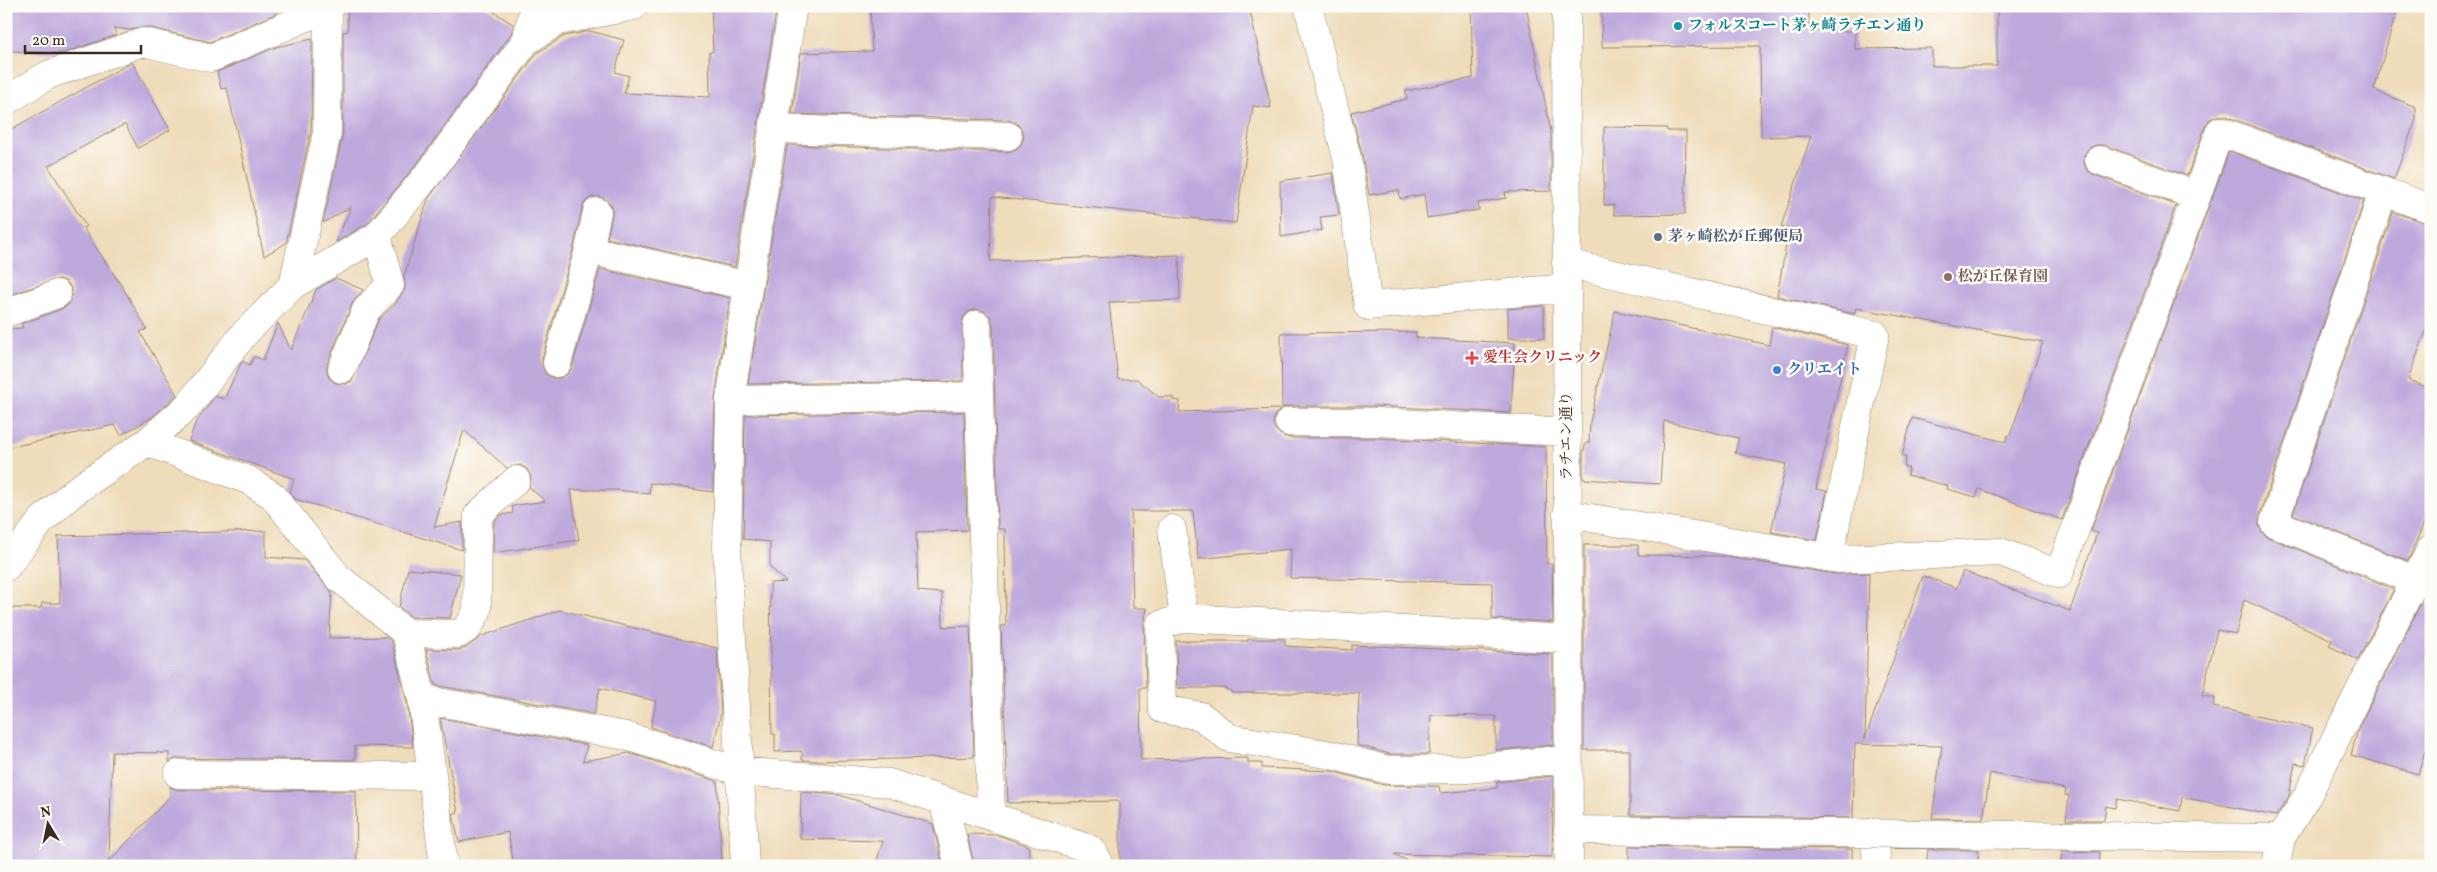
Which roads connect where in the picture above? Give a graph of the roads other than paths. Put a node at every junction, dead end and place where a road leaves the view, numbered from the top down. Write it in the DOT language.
graph roads {
  1 [pos="534,6"];
  2 [pos="634,6"];
  3 [pos="793,6"];
  4 [pos="1308,6"];
  5 [pos="1566,6"];
  6 [pos="328,7"];
  7 [pos="526,41"];
  8 [pos="6,102"];
  9 [pos="774,129"];
  10 [pos="1008,136"];
  11 [pos="2099,160"];
  12 [pos="2383,192"];
  13 [pos="2197,196"];
  14 [pos="2431,209"];
  15 [pos="597,212"];
  16 [pos="377,236"];
  17 [pos="589,250"];
  18 [pos="1566,276"];
  19 [pos="293,285"];
  20 [pos="748,286"];
  21 [pos="57,294"];
  22 [pos="6,313"];
  23 [pos="976,325"];
  24 [pos="557,363"];
  25 [pos="342,369"];
  26 [pos="978,396"];
  27 [pos="730,400"];
  28 [pos="1289,422"];
  29 [pos="1567,432"];
  30 [pos="147,442"];
  31 [pos="516,480"];
  32 [pos="1567,514"];
  33 [pos="1172,529"];
  34 [pos="2431,548"];
  35 [pos="1829,557"];
  36 [pos="6,567"];
  37 [pos="2414,580"];
  38 [pos="1184,618"];
  39 [pos="406,633"];
  40 [pos="1568,638"];
  41 [pos="422,699"];
  42 [pos="1568,759"];
  43 [pos="738,771"];
  44 [pos="178,774"];
  45 [pos="432,776"];
  46 [pos="942,800"];
  47 [pos="991,816"];
  48 [pos="1568,830"];
  49 [pos="1874,832"];
  50 [pos="2281,838"];
  51 [pos="444,866"];
  52 [pos="745,866"];
  53 [pos="960,866"];
  54 [pos="1097,866"];
  55 [pos="1569,866"];
  56 [pos="1877,866"];
  57 [pos="2276,866"];
  1 -- 7 [label="street"];
  2 -- 7 [label="street"];
  3 -- 9 [label="street"];
  4 -- 18 [label="street"];
  5 -- 18 [label="street, ラチエン通り"];
  6 -- 8 [label="street"];
  6 -- 19 [label="street"];
  7 -- 16 [label="street"];
  9 -- 10 [label="street"];
  9 -- 20 [label="street"];
  11 -- 13 [label="street"];
  12 -- 13 [label="street"];
  12 -- 14 [label="street"];
  12 -- 37 [label="street"];
  13 -- 35 [label="street"];
  15 -- 17 [label="street"];
  16 -- 19 [label="street"];
  16 -- 25 [label="street"];
  17 -- 20 [label="street"];
  17 -- 24 [label="street"];
  18 -- 29 [label="street, ラチエン通り"];
  18 -- 35 [label="street"];
  19 -- 30 [label="street"];
  20 -- 27 [label="street"];
  21 -- 22 [label="street"];
  23 -- 26 [label="street"];
  26 -- 27 [label="street"];
  26 -- 47 [label="street"];
  27 -- 43 [label="street"];
  28 -- 29 [label="street"];
  29 -- 32 [label="street, ラチエン通り"];
  30 -- 36 [label="street"];
  30 -- 39 [label="street"];
  31 -- 39 [label="street"];
  32 -- 35 [label="street"];
  32 -- 40 [label="street, ラチエン通り"];
  33 -- 38 [label="street"];
  34 -- 37 [label="street"];
  37 -- 50 [label="street"];
  38 -- 40 [label="street"];
  38 -- 42 [label="street"];
  39 -- 41 [label="street"];
  40 -- 42 [label="street, ラチエン通り"];
  41 -- 43 [label="street"];
  41 -- 45 [label="street"];
  42 -- 48 [label="street, ラチエン通り"];
  43 -- 46 [label="street"];
  43 -- 52 [label="street"];
  44 -- 45 [label="street"];
  45 -- 51 [label="street"];
  46 -- 47 [label="street"];
  46 -- 53 [label="street"];
  47 -- 54 [label="street"];
  48 -- 49 [label="street"];
  48 -- 55 [label="street, ラチエン通り"];
  49 -- 50 [label="street"];
  49 -- 56 [label="street"];
  50 -- 57 [label="street"];
}
